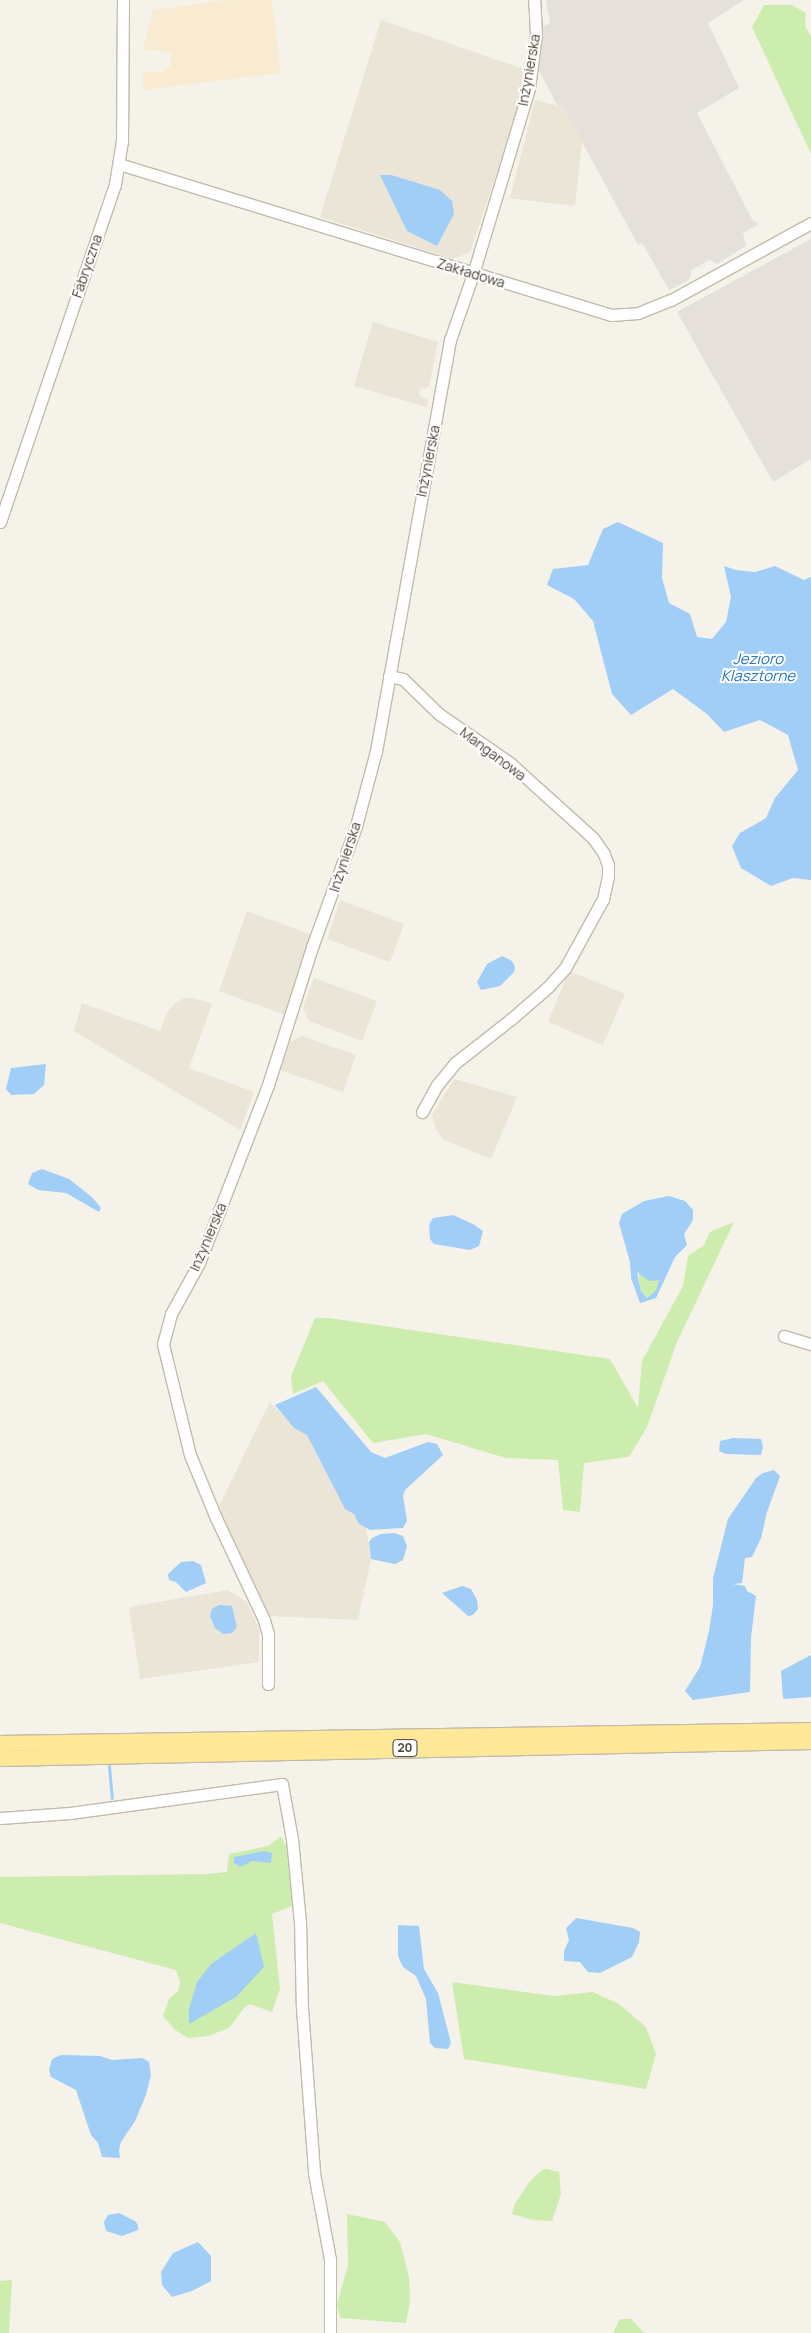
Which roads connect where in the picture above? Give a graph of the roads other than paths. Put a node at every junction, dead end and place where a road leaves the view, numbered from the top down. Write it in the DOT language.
graph roads {
  1 [pos="123,0"];
  2 [pos="534,0"];
  3 [pos="119,164"];
  4 [pos="811,223"];
  5 [pos="473,274"];
  6 [pos="0,522"];
  7 [pos="389,676"];
  8 [pos="422,1112"];
  9 [pos="784,1336"];
  10 [pos="811,1344"];
  11 [pos="268,1684"];
  12 [pos="811,1730"];
  13 [pos="811,1741"];
  14 [pos="0,1743"];
  15 [pos="0,1758"];
  16 [pos="0,1818"];
  17 [pos="330,2333"];
  1 -- 3 [label="street, Fabryczna"];
  2 -- 5 [label="street, Inżynierska"];
  3 -- 5 [label="street, Zakładowa"];
  3 -- 6 [label="street, Fabryczna"];
  4 -- 5 [label="street, Zakładowa"];
  5 -- 7 [label="street, Inżynierska"];
  7 -- 8 [label="street, Manganowa"];
  7 -- 11 [label="street, Inżynierska"];
  9 -- 10 [label="street"];
  12 -- 14 [label="main road, 20"];
  13 -- 15 [label="main road, 20"];
  16 -- 17 [label="street"];
}
